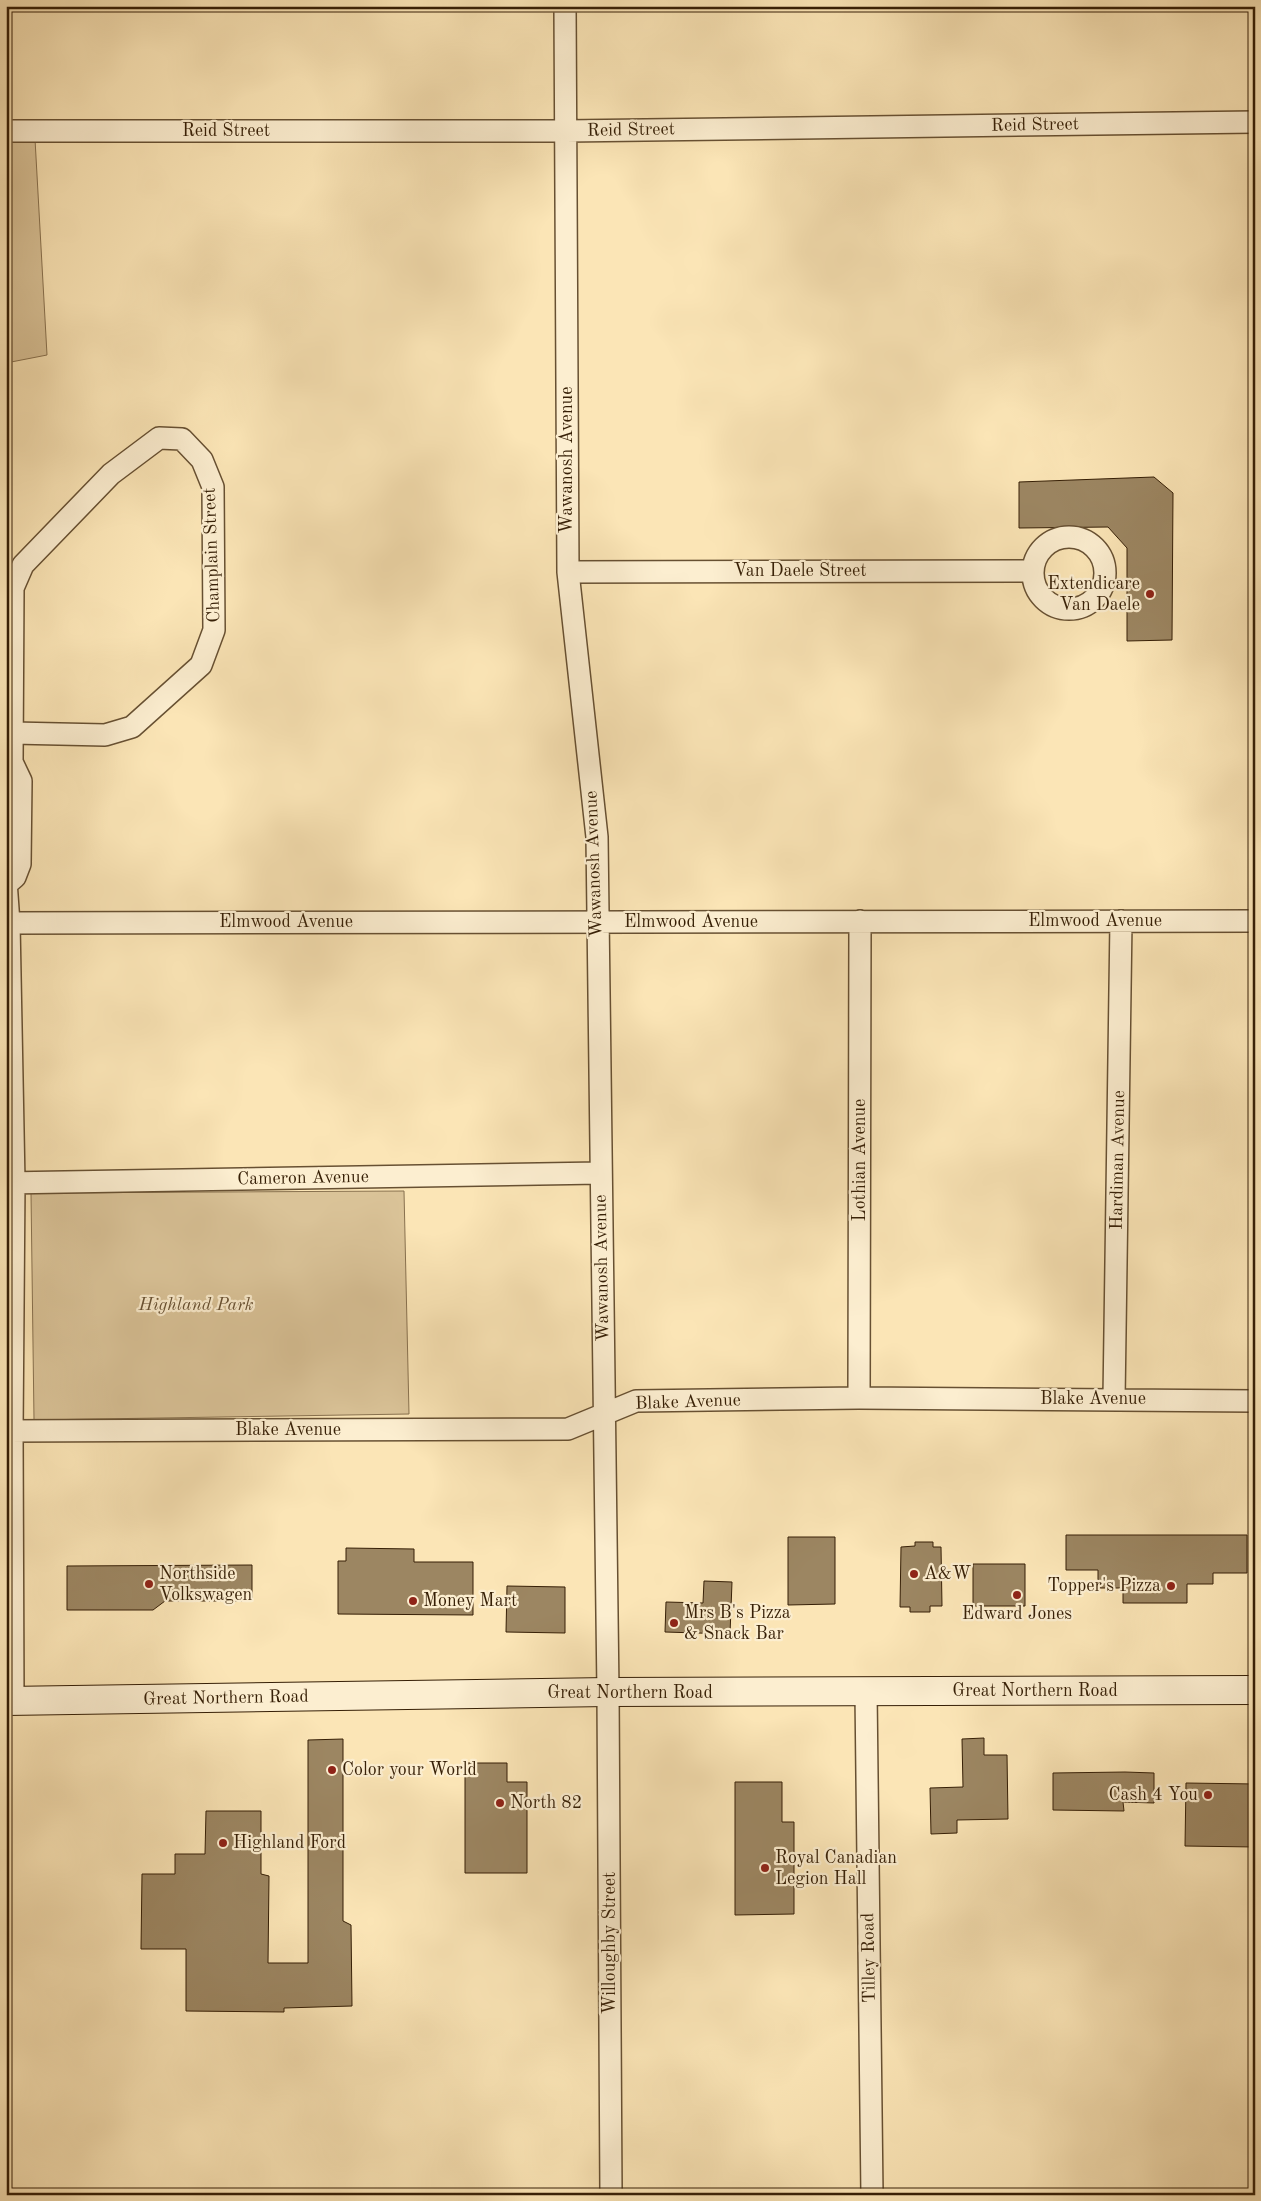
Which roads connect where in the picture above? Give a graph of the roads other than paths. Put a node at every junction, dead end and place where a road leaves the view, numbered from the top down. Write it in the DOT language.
graph roads {
  1 [pos="565,6"];
  2 [pos="1255,122"];
  3 [pos="6,131"];
  4 [pos="566,131"];
  5 [pos="1032,571"];
  6 [pos="568,572"];
  7 [pos="13,733"];
  8 [pos="9,765"];
  9 [pos="7,882"];
  10 [pos="1255,920"];
  11 [pos="860,921"];
  12 [pos="1121,921"];
  13 [pos="597,922"];
  14 [pos="8,923"];
  15 [pos="600,1173"];
  16 [pos="10,1182"];
  17 [pos="859,1398"];
  18 [pos="1114,1399"];
  19 [pos="1255,1401"];
  20 [pos="604,1414"];
  21 [pos="9,1431"];
  22 [pos="1255,1690"];
  23 [pos="608,1692"];
  24 [pos="866,1692"];
  25 [pos="10,1701"];
  26 [pos="611,2195"];
  27 [pos="872,2195"];
  1 -- 4 [label="street, Wawanosh Avenue"];
  2 -- 4 [label="street, Reid Street"];
  3 -- 4 [label="street, Reid Street"];
  4 -- 6 [label="street, Wawanosh Avenue"];
  5 -- 6 [label="street, Van Daele Street"];
  6 -- 13 [label="street, Wawanosh Avenue"];
  7 -- 7 [label="street, Champlain Street"];
  7 -- 8 [label="street, Champlain Street"];
  8 -- 9 [label="street, Champlain Street"];
  9 -- 14 [label="street, Champlain Street"];
  10 -- 12 [label="street, Elmwood Avenue"];
  11 -- 12 [label="street, Elmwood Avenue"];
  11 -- 13 [label="street, Elmwood Avenue"];
  11 -- 17 [label="street, Lothian Avenue"];
  12 -- 18 [label="street, Hardiman Avenue"];
  13 -- 14 [label="street, Elmwood Avenue"];
  13 -- 15 [label="street, Wawanosh Avenue"];
  14 -- 16 [label="street, Champlain Street"];
  15 -- 16 [label="street, Cameron Avenue"];
  15 -- 20 [label="street, Wawanosh Avenue"];
  16 -- 21 [label="street, Champlain Street"];
  17 -- 18 [label="street, Blake Avenue"];
  17 -- 20 [label="street, Blake Avenue"];
  18 -- 19 [label="street, Blake Avenue"];
  20 -- 21 [label="street, Blake Avenue"];
  20 -- 23 [label="street, Wawanosh Avenue"];
  21 -- 25 [label="street, Champlain Street"];
  22 -- 24 [label="main road, Great Northern Road"];
  23 -- 24 [label="main road, Great Northern Road"];
  23 -- 25 [label="main road, Great Northern Road"];
  23 -- 26 [label="street, Willoughby Street"];
  24 -- 27 [label="street, Tilley Road"];
}
